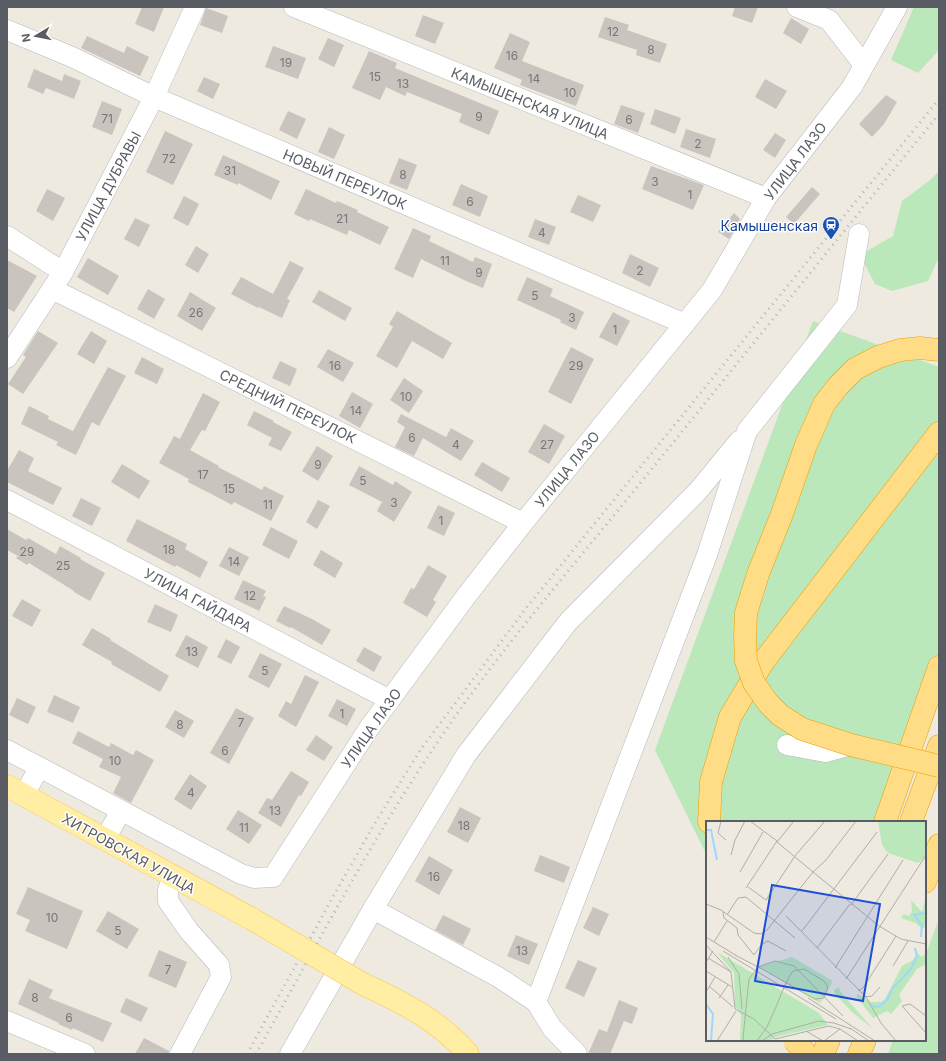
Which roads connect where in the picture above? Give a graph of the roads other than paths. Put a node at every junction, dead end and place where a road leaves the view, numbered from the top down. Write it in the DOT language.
graph roads {
  1 [pos="195,7"];
  2 [pos="294,7"];
  3 [pos="797,7"];
  4 [pos="897,7"];
  5 [pos="7,30"];
  6 [pos="864,65"];
  7 [pos="154,97"];
  8 [pos="766,198"];
  9 [pos="860,234"];
  10 [pos="7,236"];
  11 [pos="63,272"];
  12 [pos="52,289"];
  13 [pos="685,324"];
  14 [pos="939,350"];
  15 [pos="7,358"];
  16 [pos="747,431"];
  17 [pos="939,433"];
  18 [pos="7,500"];
  19 [pos="523,524"];
  20 [pos="939,667"];
  21 [pos="390,700"];
  22 [pos="787,745"];
  23 [pos="851,745"];
  24 [pos="939,746"];
  25 [pos="7,750"];
  26 [pos="939,766"];
  27 [pos="39,768"];
  28 [pos="16,791"];
  29 [pos="121,811"];
  30 [pos="709,821"];
  31 [pos="885,821"];
  32 [pos="911,821"];
  33 [pos="105,839"];
  34 [pos="939,845"];
  35 [pos="173,876"];
  36 [pos="926,879"];
  37 [pos="373,910"];
  38 [pos="536,1002"];
  39 [pos="7,1021"];
  40 [pos="795,1041"];
  41 [pos="810,1041"];
  42 [pos="829,1041"];
  43 [pos="865,1041"];
  44 [pos="85,1054"];
  45 [pos="180,1054"];
  46 [pos="290,1054"];
  47 [pos="468,1054"];
  48 [pos="577,1054"];
  49 [pos="806,1054"];
  50 [pos="823,1054"];
  51 [pos="859,1054"];
  1 -- 7 [label="street, УЛИЦА ДУБРАВЫ"];
  2 -- 8 [label="street, КАМЫШЕНСКАЯ УЛИЦА"];
  3 -- 6 [label="street"];
  4 -- 6 [label="street, УЛИЦА ЛАЗО"];
  5 -- 7 [label="street, НОВЫЙ ПЕРЕУЛОК"];
  6 -- 8 [label="street, УЛИЦА ЛАЗО"];
  7 -- 11 [label="street, УЛИЦА ДУБРАВЫ"];
  7 -- 13 [label="street, НОВЫЙ ПЕРЕУЛОК"];
  8 -- 13 [label="street, УЛИЦА ЛАЗО"];
  9 -- 16 [label="street"];
  10 -- 11 [label="street"];
  11 -- 12 [label="street, УЛИЦА ДУБРАВЫ"];
  12 -- 15 [label="street, УЛИЦА ДУБРАВЫ"];
  12 -- 19 [label="street, СРЕДНИЙ ПЕРЕУЛОК"];
  13 -- 19 [label="street, УЛИЦА ЛАЗО"];
  14 -- 23 [label="highway, bridge"];
  16 -- 37 [label="street"];
  16 -- 38 [label="street"];
  17 -- 30 [label="highway"];
  18 -- 21 [label="street, УЛИЦА ГАЙДАРА"];
  19 -- 21 [label="street, УЛИЦА ЛАЗО"];
  20 -- 31 [label="highway"];
  21 -- 29 [label="street, УЛИЦА ЛАЗО"];
  22 -- 23 [label="street"];
  23 -- 26 [label="highway, bridge"];
  24 -- 32 [label="highway"];
  25 -- 27 [label="street"];
  27 -- 28 [label="street"];
  27 -- 29 [label="street"];
  28 -- 33 [label="main road, ХИТРОВСКАЯ УЛИЦА"];
  29 -- 33 [label="street"];
  33 -- 35 [label="main road, ХИТРОВСКАЯ УЛИЦА"];
  34 -- 36 [label="highway"];
  35 -- 45 [label="street"];
  35 -- 47 [label="main road, ХИТРОВСКАЯ УЛИЦА, bridge"];
  37 -- 38 [label="street"];
  37 -- 46 [label="street"];
  38 -- 48 [label="street"];
  39 -- 44 [label="street"];
  40 -- 49 [label="highway, bridge"];
  41 -- 49 [label="highway"];
  42 -- 50 [label="highway"];
  43 -- 51 [label="highway"];
}
